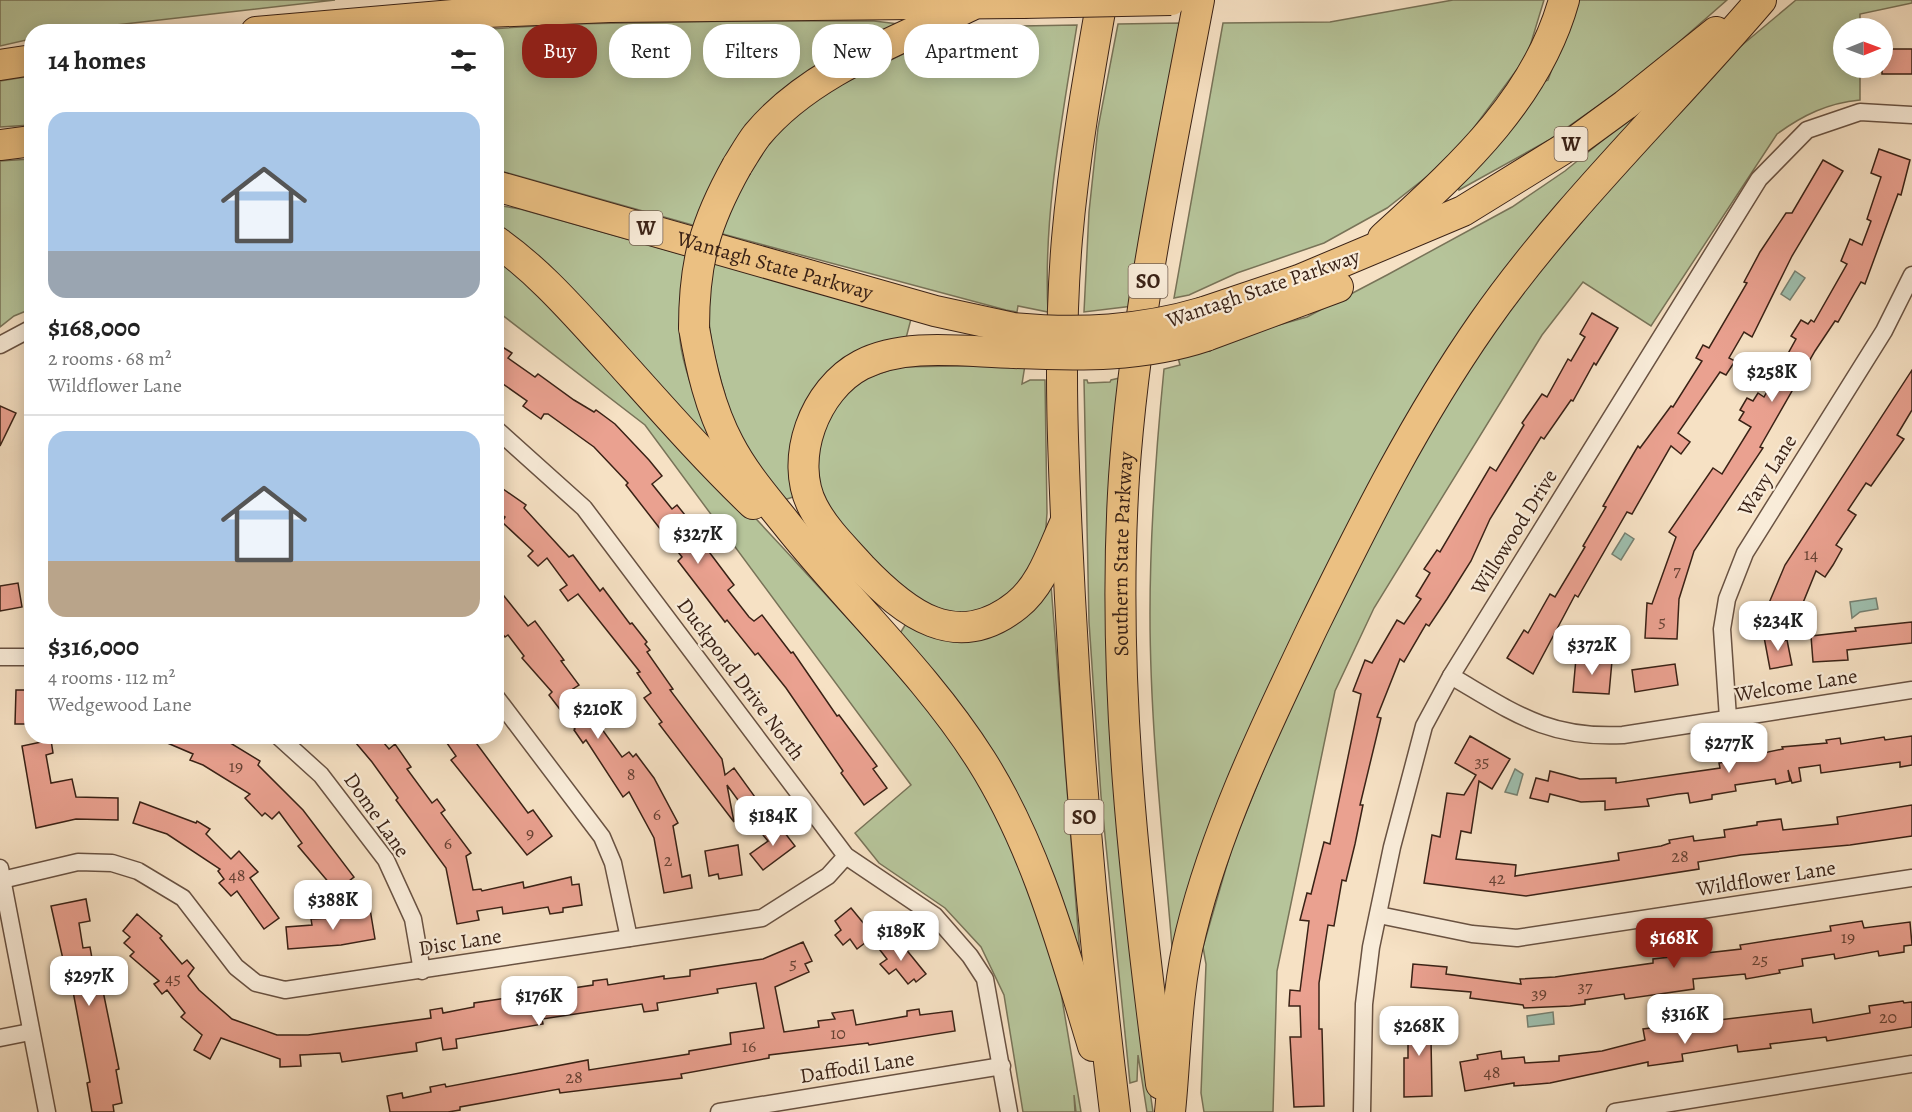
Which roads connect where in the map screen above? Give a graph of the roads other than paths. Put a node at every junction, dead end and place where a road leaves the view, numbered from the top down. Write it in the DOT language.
graph roads {
  1 [pos="544,0"];
  2 [pos="1102,0"];
  3 [pos="1171,0"];
  4 [pos="1199,0"];
  5 [pos="1759,0"];
  6 [pos="978,2"];
  7 [pos="1561,10"];
  8 [pos="487,12"];
  9 [pos="348,24"];
  10 [pos="24,61"];
  11 [pos="0,65"];
  12 [pos="1912,114"];
  13 [pos="24,142"];
  14 [pos="0,145"];
  15 [pos="504,188"];
  16 [pos="1463,211"];
  17 [pos="504,246"];
  18 [pos="1365,254"];
  19 [pos="1912,275"];
  20 [pos="1205,324"];
  21 [pos="24,332"];
  22 [pos="1013,340"];
  23 [pos="0,345"];
  24 [pos="504,436"];
  25 [pos="1066,520"];
  26 [pos="827,576"];
  27 [pos="0,657"];
  28 [pos="24,657"];
  29 [pos="1451,676"];
  30 [pos="1912,690"];
  31 [pos="504,708"];
  32 [pos="1728,718"];
  33 [pos="287,744"];
  34 [pos="846,856"];
  35 [pos="1,874"];
  36 [pos="1912,878"];
  37 [pos="1379,915"];
  38 [pos="628,938"];
  39 [pos="422,971"];
  40 [pos="30,1032"];
  41 [pos="0,1038"];
  42 [pos="1912,1064"];
  43 [pos="1002,1066"];
  44 [pos="46,1112"];
  45 [pos="719,1112"];
  46 [pos="1010,1112"];
  47 [pos="1114,1112"];
  48 [pos="1164,1112"];
  49 [pos="1170,1112"];
  50 [pos="1362,1112"];
  51 [pos="1615,1112"];
  1 -- 8 [label="highway"];
  2 -- 25 [label="highway, SO"];
  3 -- 6 [label="highway, bridge"];
  4 -- 48 [label="highway, Southern State Parkway / SO"];
  5 -- 16 [label="highway, Wantagh State Parkway / W"];
  5 -- 49 [label="highway"];
  6 -- 8 [label="highway"];
  6 -- 26 [label="highway, bridge"];
  7 -- 18 [label="highway"];
  8 -- 9 [label="highway"];
  10 -- 11 [label="highway"];
  12 -- 29 [label="street, Willowood Drive"];
  13 -- 14 [label="highway"];
  15 -- 22 [label="highway, Wantagh State Parkway / W"];
  16 -- 18 [label="highway, Wantagh State Parkway / W"];
  16 -- 20 [label="highway"];
  17 -- 26 [label="highway"];
  18 -- 20 [label="highway, Wantagh State Parkway / W"];
  19 -- 32 [label="street, Wavy Lane"];
  20 -- 22 [label="highway, Wantagh State Parkway / W, bridge"];
  21 -- 23 [label="street"];
  22 -- 25 [label="highway"];
  24 -- 34 [label="street, Duckpond Drive North"];
  25 -- 47 [label="highway, SO"];
  26 -- 47 [label="highway"];
  27 -- 28 [label="street"];
  29 -- 32 [label="street, Welcome Lane"];
  29 -- 37 [label="street, Willowood Drive"];
  30 -- 32 [label="street, Welcome Lane"];
  31 -- 38 [label="street"];
  33 -- 39 [label="street, Dome Lane"];
  34 -- 38 [label="street, Disc Lane"];
  34 -- 43 [label="street, Duckpond Drive North"];
  35 -- 39 [label="street, Disc Lane"];
  35 -- 40 [label="street"];
  36 -- 37 [label="street, Wildflower Lane"];
  37 -- 50 [label="street, Willowood Drive"];
  38 -- 39 [label="street, Disc Lane"];
  40 -- 41 [label="street"];
  40 -- 44 [label="street"];
  42 -- 51 [label="street"];
  43 -- 45 [label="street, Daffodil Lane"];
  43 -- 46 [label="street, Duckpond Drive North"];
}
